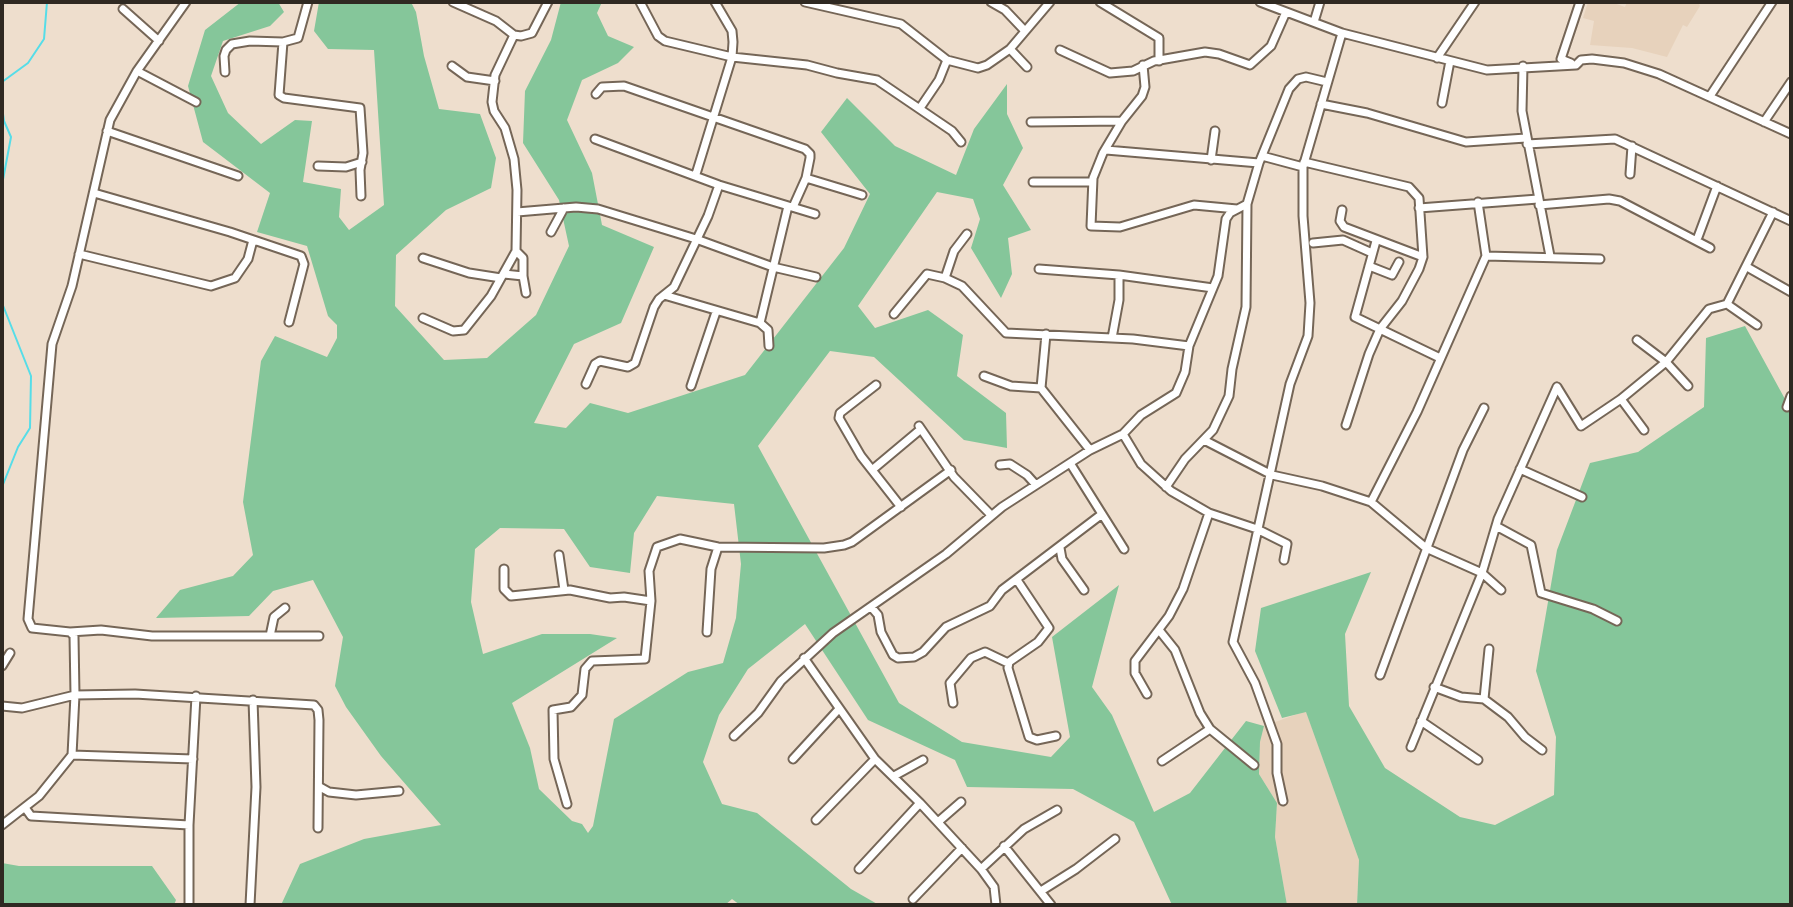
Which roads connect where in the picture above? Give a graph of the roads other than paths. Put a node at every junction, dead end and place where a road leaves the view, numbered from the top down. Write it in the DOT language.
graph roads {
  1 [pos="186,2"];
  2 [pos="308,2"];
  3 [pos="453,2"];
  4 [pos="548,2"];
  5 [pos="640,2"];
  6 [pos="729,2"];
  7 [pos="805,2"];
  8 [pos="991,2"];
  9 [pos="1050,2"];
  10 [pos="1100,2"];
  11 [pos="1260,2"];
  12 [pos="1320,2"];
  13 [pos="1475,2"];
  14 [pos="1580,2"];
  15 [pos="1772,2"];
  16 [pos="717,6"];
  17 [pos="123,9"];
  18 [pos="1286,12"];
  19 [pos="1314,22"];
  20 [pos="1025,31"];
  21 [pos="1342,33"];
  22 [pos="514,35"];
  23 [pos="159,41"];
  24 [pos="283,42"];
  25 [pos="1010,49"];
  26 [pos="1060,50"];
  27 [pos="732,57"];
  28 [pos="1437,58"];
  29 [pos="947,60"];
  30 [pos="1159,61"];
  31 [pos="1450,61"];
  32 [pos="1143,65"];
  33 [pos="1576,65"];
  34 [pos="452,66"];
  35 [pos="1523,66"];
  36 [pos="1027,67"];
  37 [pos="137,71"];
  38 [pos="225,72"];
  39 [pos="495,81"];
  40 [pos="1327,82"];
  41 [pos="1791,82"];
  42 [pos="596,94"];
  43 [pos="1710,96"];
  44 [pos="196,102"];
  45 [pos="1442,103"];
  46 [pos="1321,104"];
  47 [pos="920,108"];
  48 [pos="713,117"];
  49 [pos="1122,121"];
  50 [pos="1031,122"];
  51 [pos="1764,122"];
  52 [pos="107,131"];
  53 [pos="1215,131"];
  54 [pos="1791,134"];
  55 [pos="595,139"];
  56 [pos="1526,141"];
  57 [pos="961,142"];
  58 [pos="1632,146"];
  59 [pos="1106,150"];
  60 [pos="1211,160"];
  61 [pos="1260,160"];
  62 [pos="1304,165"];
  63 [pos="318,166"];
  64 [pos="361,166"];
  65 [pos="696,174"];
  66 [pos="1630,174"];
  67 [pos="238,176"];
  68 [pos="806,178"];
  69 [pos="1033,182"];
  70 [pos="1092,182"];
  71 [pos="719,185"];
  72 [pos="1717,186"];
  73 [pos="94,193"];
  74 [pos="862,195"];
  75 [pos="361,196"];
  76 [pos="1478,202"];
  77 [pos="1539,202"];
  78 [pos="1247,204"];
  79 [pos="790,207"];
  80 [pos="564,208"];
  81 [pos="1419,208"];
  82 [pos="1237,209"];
  83 [pos="1342,210"];
  84 [pos="517,212"];
  85 [pos="1773,212"];
  86 [pos="815,214"];
  87 [pos="1791,221"];
  88 [pos="551,232"];
  89 [pos="967,234"];
  90 [pos="1698,237"];
  91 [pos="696,239"];
  92 [pos="253,240"];
  93 [pos="1376,241"];
  94 [pos="1313,243"];
  95 [pos="1710,248"];
  96 [pos="516,251"];
  97 [pos="1372,253"];
  98 [pos="79,254"];
  99 [pos="1486,256"];
  100 [pos="1550,256"];
  101 [pos="1423,257"];
  102 [pos="423,258"];
  103 [pos="1600,259"];
  104 [pos="1399,262"];
  105 [pos="1369,266"];
  106 [pos="773,267"];
  107 [pos="1747,267"];
  108 [pos="1039,269"];
  109 [pos="506,273"];
  110 [pos="1119,275"];
  111 [pos="523,276"];
  112 [pos="816,277"];
  113 [pos="945,278"];
  114 [pos="1213,288"];
  115 [pos="1791,292"];
  116 [pos="526,293"];
  117 [pos="664,295"];
  118 [pos="1727,304"];
  119 [pos="716,312"];
  120 [pos="894,314"];
  121 [pos="423,318"];
  122 [pos="289,322"];
  123 [pos="760,323"];
  124 [pos="1757,325"];
  125 [pos="1380,329"];
  126 [pos="1046,334"];
  127 [pos="1112,338"];
  128 [pos="1637,340"];
  129 [pos="769,346"];
  130 [pos="1189,346"];
  131 [pos="1440,358"];
  132 [pos="1666,362"];
  133 [pos="984,376"];
  134 [pos="586,384"];
  135 [pos="876,385"];
  136 [pos="691,386"];
  137 [pos="1688,386"];
  138 [pos="1041,388"];
  139 [pos="1791,396"];
  140 [pos="1621,399"];
  141 [pos="1787,407"];
  142 [pos="1484,408"];
  143 [pos="1346,425"];
  144 [pos="1644,430"];
  145 [pos="1123,434"];
  146 [pos="1204,440"];
  147 [pos="1090,450"];
  148 [pos="1070,463"];
  149 [pos="1000,465"];
  150 [pos="1520,469"];
  151 [pos="872,470"];
  152 [pos="951,470"];
  153 [pos="1272,475"];
  154 [pos="1036,485"];
  155 [pos="1166,487"];
  156 [pos="1582,497"];
  157 [pos="1371,502"];
  158 [pos="901,507"];
  159 [pos="1209,513"];
  160 [pos="1102,514"];
  161 [pos="991,515"];
  162 [pos="1496,526"];
  163 [pos="1257,529"];
  164 [pos="718,547"];
  165 [pos="1060,548"];
  166 [pos="1426,548"];
  167 [pos="1124,549"];
  168 [pos="559,555"];
  169 [pos="1284,560"];
  170 [pos="504,569"];
  171 [pos="1482,573"];
  172 [pos="1018,582"];
  173 [pos="564,590"];
  174 [pos="1084,590"];
  175 [pos="1501,590"];
  176 [pos="651,601"];
  177 [pos="285,608"];
  178 [pos="872,608"];
  179 [pos="1617,621"];
  180 [pos="1159,630"];
  181 [pos="70,632"];
  182 [pos="707,632"];
  183 [pos="270,636"];
  184 [pos="319,636"];
  185 [pos="1489,649"];
  186 [pos="10,653"];
  187 [pos="804,658"];
  188 [pos="1008,663"];
  189 [pos="2,666"];
  190 [pos="1380,675"];
  191 [pos="1434,687"];
  192 [pos="1147,694"];
  193 [pos="75,695"];
  194 [pos="196,696"];
  195 [pos="1484,699"];
  196 [pos="253,700"];
  197 [pos="953,703"];
  198 [pos="2,706"];
  199 [pos="838,710"];
  200 [pos="1421,721"];
  201 [pos="1210,729"];
  202 [pos="734,736"];
  203 [pos="1056,736"];
  204 [pos="1411,747"];
  205 [pos="1542,750"];
  206 [pos="72,755"];
  207 [pos="193,759"];
  208 [pos="793,759"];
  209 [pos="875,759"];
  210 [pos="923,760"];
  211 [pos="1478,760"];
  212 [pos="1162,761"];
  213 [pos="1254,765"];
  214 [pos="894,776"];
  215 [pos="320,787"];
  216 [pos="399,791"];
  217 [pos="1283,801"];
  218 [pos="961,802"];
  219 [pos="920,803"];
  220 [pos="567,804"];
  221 [pos="26,809"];
  222 [pos="1057,810"];
  223 [pos="816,820"];
  224 [pos="938,822"];
  225 [pos="2,825"];
  226 [pos="189,825"];
  227 [pos="318,828"];
  228 [pos="1115,839"];
  229 [pos="1004,846"];
  230 [pos="962,848"];
  231 [pos="859,869"];
  232 [pos="981,869"];
  233 [pos="1041,891"];
  234 [pos="913,899"];
  235 [pos="189,905"];
  236 [pos="250,905"];
  237 [pos="996,905"];
  238 [pos="1051,905"];
  1 -- 23 [label="street"];
  2 -- 24 [label="street"];
  3 -- 22 [label="street"];
  4 -- 22 [label="street"];
  5 -- 27 [label="street"];
  6 -- 16 [label="street"];
  7 -- 29 [label="street"];
  8 -- 20 [label="street"];
  9 -- 20 [label="street"];
  10 -- 30 [label="street"];
  11 -- 18 [label="street"];
  12 -- 19 [label="street"];
  13 -- 28 [label="street"];
  14 -- 33 [label="street"];
  15 -- 43 [label="street"];
  16 -- 27 [label="street"];
  17 -- 23 [label="street"];
  18 -- 19 [label="street"];
  18 -- 30 [label="street"];
  19 -- 21 [label="street"];
  20 -- 25 [label="street"];
  21 -- 28 [label="street"];
  21 -- 40 [label="street"];
  22 -- 39 [label="street"];
  23 -- 37 [label="street"];
  24 -- 38 [label="street"];
  24 -- 64 [label="street"];
  25 -- 29 [label="street"];
  25 -- 36 [label="street"];
  26 -- 32 [label="street"];
  27 -- 47 [label="street"];
  27 -- 48 [label="street"];
  28 -- 31 [label="street"];
  29 -- 47 [label="street"];
  30 -- 32 [label="street"];
  31 -- 35 [label="street"];
  31 -- 45 [label="street"];
  32 -- 49 [label="street"];
  33 -- 35 [label="street"];
  33 -- 43 [label="street"];
  34 -- 39 [label="street"];
  35 -- 56 [label="street"];
  37 -- 44 [label="street"];
  37 -- 52 [label="street"];
  39 -- 84 [label="street"];
  40 -- 46 [label="street"];
  40 -- 61 [label="street"];
  41 -- 51 [label="street"];
  42 -- 48 [label="street"];
  43 -- 51 [label="street"];
  46 -- 56 [label="street"];
  46 -- 62 [label="street"];
  47 -- 57 [label="street"];
  48 -- 65 [label="street"];
  48 -- 68 [label="street"];
  49 -- 50 [label="street"];
  49 -- 59 [label="street"];
  51 -- 54 [label="street"];
  52 -- 67 [label="street"];
  52 -- 73 [label="street"];
  53 -- 60 [label="street"];
  55 -- 65 [label="street"];
  56 -- 58 [label="street"];
  56 -- 77 [label="street"];
  58 -- 66 [label="street"];
  58 -- 72 [label="street"];
  59 -- 60 [label="street"];
  59 -- 70 [label="street"];
  60 -- 61 [label="street"];
  61 -- 62 [label="street"];
  61 -- 78 [label="street"];
  62 -- 81 [label="street"];
  62 -- 153 [label="street"];
  63 -- 64 [label="street"];
  64 -- 75 [label="street"];
  65 -- 71 [label="street"];
  68 -- 74 [label="street"];
  68 -- 79 [label="street"];
  69 -- 70 [label="street"];
  70 -- 82 [label="street"];
  71 -- 79 [label="street"];
  71 -- 91 [label="street"];
  72 -- 85 [label="street"];
  72 -- 90 [label="street"];
  73 -- 92 [label="street"];
  73 -- 98 [label="street"];
  76 -- 77 [label="street"];
  76 -- 81 [label="street"];
  76 -- 99 [label="street"];
  77 -- 95 [label="street"];
  77 -- 100 [label="street"];
  78 -- 82 [label="street"];
  78 -- 146 [label="street"];
  79 -- 86 [label="street"];
  79 -- 106 [label="street"];
  80 -- 84 [label="street"];
  80 -- 88 [label="street"];
  80 -- 91 [label="street"];
  81 -- 101 [label="street"];
  82 -- 114 [label="street"];
  83 -- 93 [label="street"];
  84 -- 96 [label="street"];
  85 -- 87 [label="street"];
  85 -- 107 [label="street"];
  89 -- 113 [label="street"];
  91 -- 106 [label="street"];
  91 -- 117 [label="street"];
  92 -- 98 [label="street"];
  92 -- 122 [label="street"];
  93 -- 97 [label="street"];
  93 -- 101 [label="street"];
  94 -- 97 [label="street"];
  96 -- 109 [label="street"];
  96 -- 111 [label="street"];
  97 -- 105 [label="street"];
  98 -- 181 [label="street"];
  99 -- 100 [label="street"];
  99 -- 131 [label="street"];
  100 -- 103 [label="street"];
  101 -- 125 [label="street"];
  102 -- 109 [label="street"];
  104 -- 105 [label="street"];
  105 -- 125 [label="street"];
  106 -- 112 [label="street"];
  106 -- 123 [label="street"];
  107 -- 115 [label="street"];
  107 -- 118 [label="street"];
  108 -- 110 [label="street"];
  109 -- 111 [label="street"];
  109 -- 121 [label="street"];
  110 -- 114 [label="street"];
  110 -- 127 [label="street"];
  111 -- 116 [label="street"];
  113 -- 120 [label="street"];
  113 -- 126 [label="street"];
  114 -- 130 [label="street"];
  117 -- 119 [label="street"];
  117 -- 134 [label="street"];
  118 -- 124 [label="street"];
  118 -- 132 [label="street"];
  119 -- 123 [label="street"];
  119 -- 136 [label="street"];
  123 -- 129 [label="street"];
  125 -- 131 [label="street"];
  125 -- 143 [label="street"];
  126 -- 127 [label="street"];
  126 -- 138 [label="street"];
  127 -- 130 [label="street"];
  128 -- 132 [label="street"];
  130 -- 145 [label="street"];
  131 -- 157 [label="street"];
  132 -- 137 [label="street"];
  132 -- 140 [label="street"];
  133 -- 138 [label="street"];
  135 -- 151 [label="street"];
  138 -- 147 [label="street"];
  139 -- 141 [label="street"];
  140 -- 144 [label="street"];
  140 -- 150 [label="street"];
  142 -- 166 [label="street"];
  145 -- 147 [label="street"];
  145 -- 155 [label="street"];
  146 -- 153 [label="street"];
  146 -- 155 [label="street"];
  147 -- 148 [label="street"];
  148 -- 154 [label="street"];
  148 -- 160 [label="street"];
  149 -- 154 [label="street"];
  150 -- 156 [label="street"];
  150 -- 162 [label="street"];
  151 -- 152 [label="street"];
  151 -- 158 [label="street"];
  152 -- 158 [label="street"];
  152 -- 161 [label="street"];
  153 -- 157 [label="street"];
  153 -- 163 [label="street"];
  154 -- 161 [label="street"];
  155 -- 159 [label="street"];
  157 -- 166 [label="street"];
  158 -- 164 [label="street"];
  159 -- 163 [label="street"];
  159 -- 180 [label="street"];
  160 -- 165 [label="street"];
  160 -- 167 [label="street"];
  161 -- 178 [label="street"];
  162 -- 171 [label="street"];
  162 -- 179 [label="street"];
  163 -- 169 [label="street"];
  163 -- 217 [label="street"];
  164 -- 176 [label="street"];
  164 -- 182 [label="street"];
  165 -- 172 [label="street"];
  165 -- 174 [label="street"];
  166 -- 171 [label="street"];
  166 -- 190 [label="street"];
  168 -- 173 [label="street"];
  170 -- 173 [label="street"];
  171 -- 175 [label="street"];
  171 -- 191 [label="street"];
  172 -- 178 [label="street"];
  172 -- 188 [label="street"];
  173 -- 176 [label="street"];
  176 -- 220 [label="street"];
  177 -- 183 [label="street"];
  178 -- 187 [label="street"];
  180 -- 192 [label="street"];
  180 -- 201 [label="street"];
  181 -- 183 [label="street"];
  181 -- 193 [label="street"];
  183 -- 184 [label="street"];
  185 -- 195 [label="street"];
  186 -- 189 [label="street"];
  187 -- 199 [label="street"];
  187 -- 202 [label="street"];
  188 -- 197 [label="street"];
  188 -- 203 [label="street"];
  191 -- 195 [label="street"];
  191 -- 200 [label="street"];
  193 -- 194 [label="street"];
  193 -- 198 [label="street"];
  193 -- 206 [label="street"];
  194 -- 196 [label="street"];
  194 -- 207 [label="street"];
  195 -- 205 [label="street"];
  196 -- 215 [label="street"];
  196 -- 236 [label="street"];
  199 -- 208 [label="street"];
  199 -- 209 [label="street"];
  200 -- 204 [label="street"];
  200 -- 211 [label="street"];
  201 -- 212 [label="street"];
  201 -- 213 [label="street"];
  206 -- 207 [label="street"];
  206 -- 221 [label="street"];
  207 -- 226 [label="street"];
  209 -- 214 [label="street"];
  209 -- 223 [label="street"];
  210 -- 214 [label="street"];
  214 -- 219 [label="street"];
  215 -- 216 [label="street"];
  215 -- 227 [label="street"];
  218 -- 224 [label="street"];
  219 -- 224 [label="street"];
  219 -- 231 [label="street"];
  221 -- 225 [label="street"];
  221 -- 226 [label="street"];
  222 -- 229 [label="street"];
  224 -- 230 [label="street"];
  226 -- 235 [label="street"];
  228 -- 233 [label="street"];
  229 -- 232 [label="street"];
  229 -- 233 [label="street"];
  230 -- 232 [label="street"];
  230 -- 234 [label="street"];
  232 -- 237 [label="street"];
  233 -- 238 [label="street"];
}
